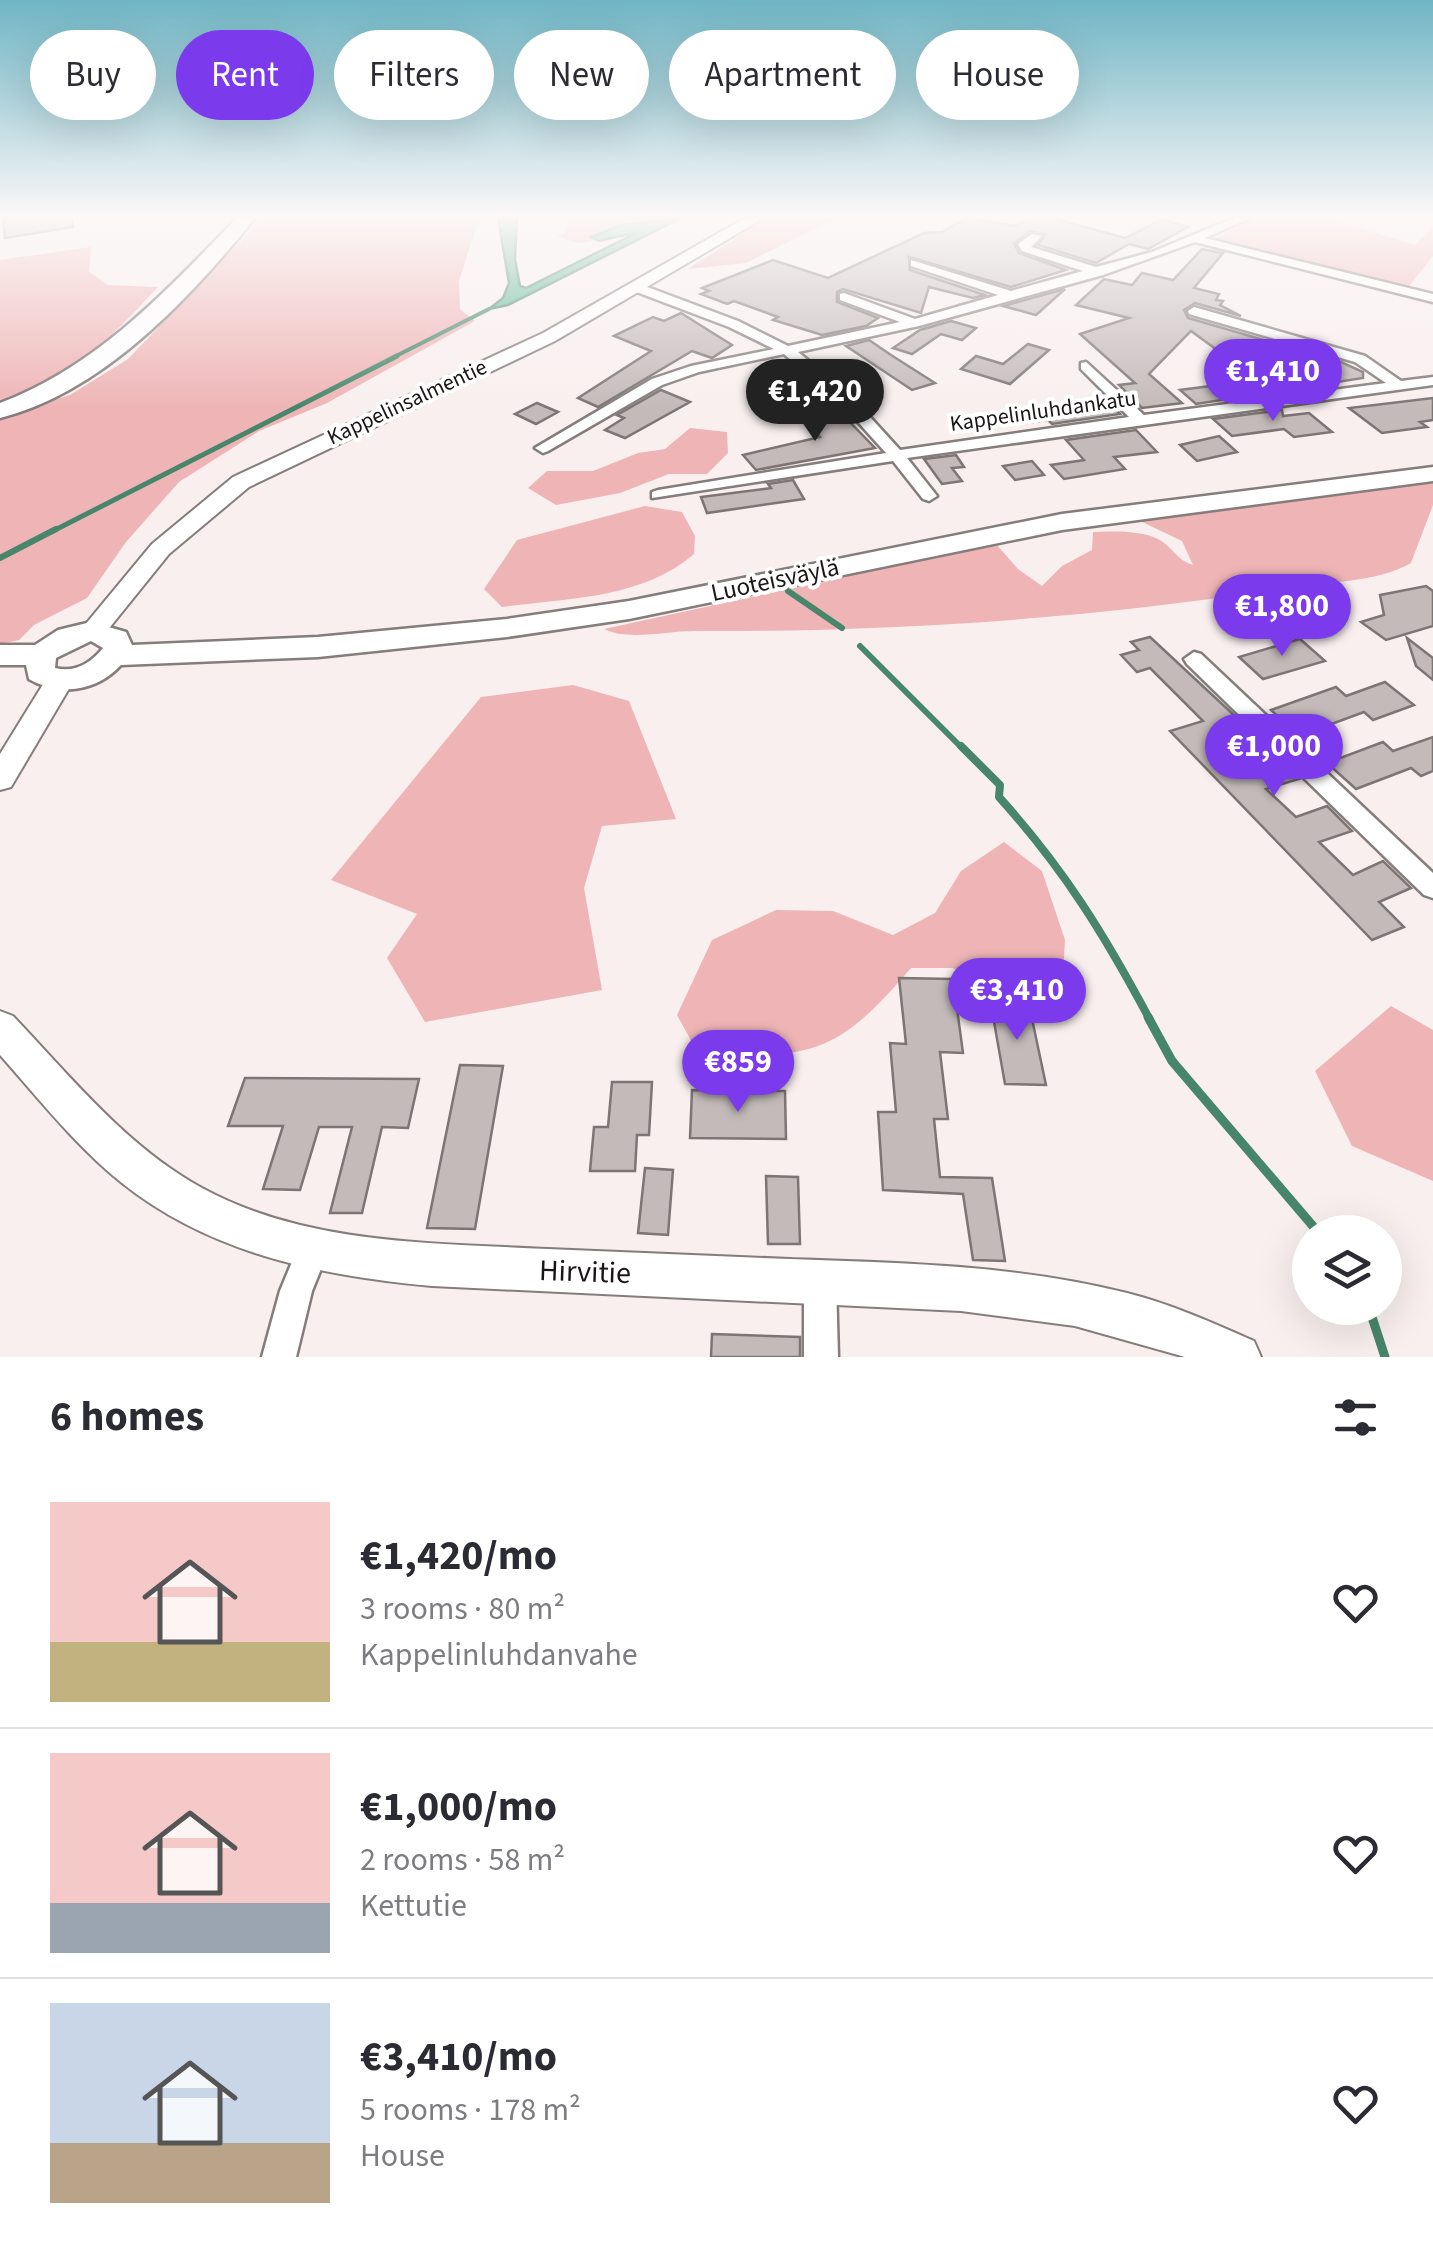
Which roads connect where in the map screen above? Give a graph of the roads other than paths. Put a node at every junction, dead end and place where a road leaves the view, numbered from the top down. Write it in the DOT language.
graph roads {
  1 [pos="185,281"];
  2 [pos="649,281"];
  3 [pos="969,281"];
  4 [pos="1065,281"];
  5 [pos="1366,281"];
  6 [pos="638,288"];
  7 [pos="1012,296"];
  8 [pos="844,297"];
  9 [pos="1433,298"];
  10 [pos="1194,311"];
  11 [pos="914,323"];
  12 [pos="786,350"];
  13 [pos="1086,366"];
  14 [pos="1433,381"];
  15 [pos="1398,385"];
  16 [pos="0,411"];
  17 [pos="1139,419"];
  18 [pos="543,448"];
  19 [pos="897,456"];
  20 [pos="1433,474"];
  21 [pos="658,494"];
  22 [pos="929,496"];
  23 [pos="93,631"];
  24 [pos="42,654"];
  25 [pos="0,655"];
  26 [pos="114,656"];
  27 [pos="1194,658"];
  28 [pos="60,680"];
  29 [pos="0,779"];
  30 [pos="1433,888"];
  31 [pos="0,1028"];
  32 [pos="313,1249"];
  33 [pos="820,1282"];
  34 [pos="279,1357"];
  35 [pos="821,1357"];
  36 [pos="1238,1357"];
  1 -- 16 [label="main road"];
  2 -- 6 [label="street, Kappelinsalmentie"];
  3 -- 7 [label="street"];
  4 -- 7 [label="street"];
  5 -- 9 [label="street"];
  6 -- 12 [label="street"];
  6 -- 23 [label="street, Kappelinsalmentie"];
  7 -- 11 [label="street"];
  8 -- 11 [label="street"];
  10 -- 15 [label="street"];
  11 -- 12 [label="street"];
  12 -- 18 [label="street"];
  12 -- 19 [label="street"];
  13 -- 17 [label="street"];
  14 -- 15 [label="street, Kappelinluhdankatu"];
  15 -- 17 [label="street, Kappelinluhdankatu"];
  17 -- 19 [label="street, Kappelinluhdankatu"];
  19 -- 21 [label="street, Kappelinluhdankatu"];
  19 -- 22 [label="street"];
  20 -- 26 [label="main road, Luoteisväylä"];
  23 -- 24 [label="main road"];
  23 -- 26 [label="main road"];
  24 -- 25 [label="main road"];
  24 -- 28 [label="main road"];
  26 -- 28 [label="main road"];
  27 -- 30 [label="street"];
  28 -- 29 [label="street"];
  31 -- 32 [label="street, Hirvitie"];
  32 -- 33 [label="street, Hirvitie"];
  32 -- 34 [label="street"];
  33 -- 35 [label="street"];
  33 -- 36 [label="street, Hirvitie"];
}
